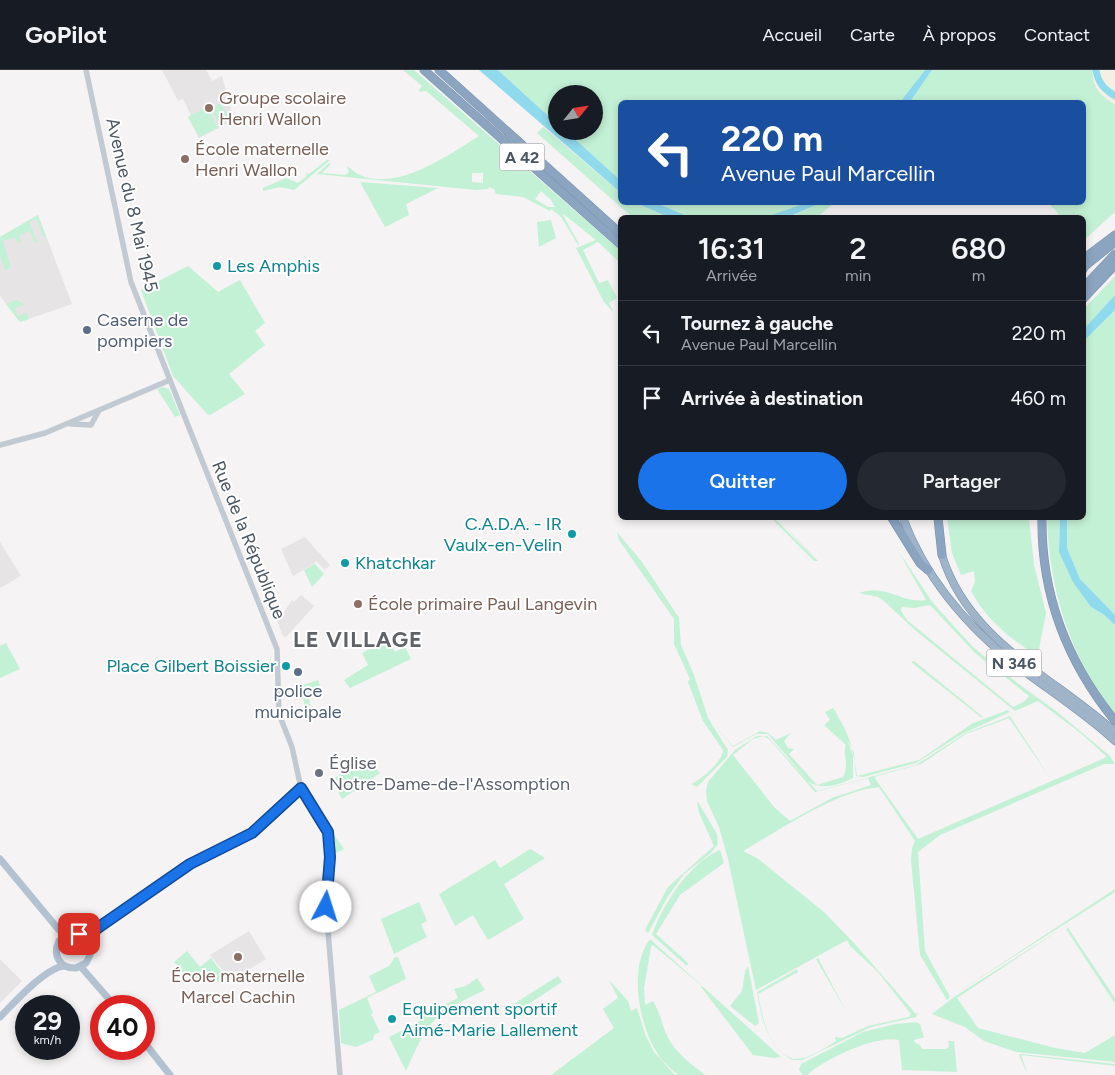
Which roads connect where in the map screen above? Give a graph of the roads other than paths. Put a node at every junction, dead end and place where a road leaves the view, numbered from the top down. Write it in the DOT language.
graph roads {
  1 [pos="86,70"];
  2 [pos="424,70"];
  3 [pos="439,70"];
  4 [pos="618,231"];
  5 [pos="1115,235"];
  6 [pos="618,242"];
  7 [pos="1115,242"];
  8 [pos="1115,247"];
  9 [pos="1115,254"];
  10 [pos="1086,257"];
  11 [pos="1086,265"];
  12 [pos="1115,265"];
  13 [pos="1086,268"];
  14 [pos="1086,285"];
  15 [pos="1086,296"];
  16 [pos="170,380"];
  17 [pos="89,418"];
  18 [pos="69,424"];
  19 [pos="189,429"];
  20 [pos="0,445"];
  21 [pos="893,520"];
  22 [pos="904,520"];
  23 [pos="938,520"];
  24 [pos="1042,520"];
  25 [pos="942,555"];
  26 [pos="928,570"];
  27 [pos="1115,720"];
  28 [pos="1115,732"];
  29 [pos="1115,741"];
  30 [pos="301,788"];
  31 [pos="0,859"];
  32 [pos="106,923"];
  33 [pos="53,924"];
  34 [pos="70,934"];
  35 [pos="79,934"];
  36 [pos="58,941"];
  37 [pos="90,945"];
  38 [pos="56,952"];
  39 [pos="83,965"];
  40 [pos="64,966"];
  41 [pos="43,977"];
  42 [pos="106,995"];
  43 [pos="0,1017"];
  44 [pos="155,1056"];
  45 [pos="170,1075"];
  46 [pos="340,1075"];
  1 -- 16 [label="street, Avenue du 8 Mai 1945"];
  2 -- 6 [label="highway, A 42"];
  3 -- 4 [label="highway, A 42"];
  5 -- 10 [label="highway"];
  7 -- 11 [label="highway"];
  8 -- 13 [label="highway"];
  9 -- 14 [label="highway"];
  12 -- 15 [label="highway"];
  16 -- 17 [label="street"];
  16 -- 19 [label="street, Avenue du 8 Mai 1945"];
  17 -- 18 [label="street"];
  17 -- 18 [label="street"];
  18 -- 20 [label="street"];
  19 -- 30 [label="street, Rue de la République"];
  21 -- 26 [label="highway, N 346"];
  22 -- 26 [label="highway, N 346"];
  23 -- 25 [label="highway, N 346"];
  24 -- 27 [label="highway"];
  25 -- 28 [label="highway, N 346"];
  26 -- 29 [label="highway, N 346"];
  30 -- 32 [label="street"];
  30 -- 46 [label="street, Rue de la République"];
  31 -- 33 [label="main road"];
  32 -- 35 [label="street"];
  32 -- 37 [label="street"];
  33 -- 34 [label="main road"];
  33 -- 36 [label="main road"];
  34 -- 35 [label="main road"];
  34 -- 36 [label="main road"];
  35 -- 37 [label="main road"];
  36 -- 38 [label="main road"];
  37 -- 39 [label="main road"];
  38 -- 40 [label="main road"];
  38 -- 41 [label="main road"];
  39 -- 40 [label="main road"];
  39 -- 42 [label="main road"];
  40 -- 41 [label="main road"];
  41 -- 43 [label="main road"];
  44 -- 45 [label="main road"];
}
